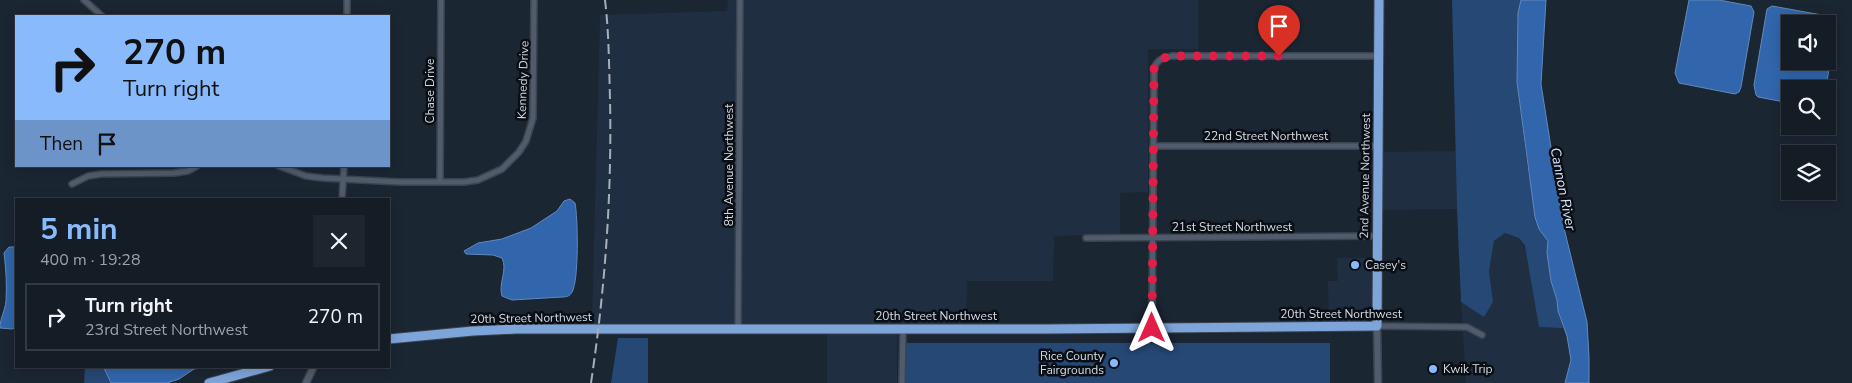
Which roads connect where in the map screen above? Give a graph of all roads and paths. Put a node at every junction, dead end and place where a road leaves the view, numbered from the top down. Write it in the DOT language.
graph roads {
  1 [pos="84,0"];
  2 [pos="347,0"];
  3 [pos="440,0"];
  4 [pos="534,0"];
  5 [pos="740,0"];
  6 [pos="1379,0"];
  7 [pos="101,15"];
  8 [pos="347,15"];
  9 [pos="1379,56"];
  10 [pos="1153,146"];
  11 [pos="1378,146"];
  12 [pos="195,167"];
  13 [pos="282,167"];
  14 [pos="344,167"];
  15 [pos="344,179"];
  16 [pos="440,182"];
  17 [pos="72,184"];
  18 [pos="342,198"];
  19 [pos="1377,236"];
  20 [pos="1153,237"];
  21 [pos="1086,238"];
  22 [pos="1377,326"];
  23 [pos="1152,328"];
  24 [pos="738,329"];
  25 [pos="903,329"];
  26 [pos="1482,335"];
  27 [pos="390,339"];
  28 [pos="263,368"];
  29 [pos="313,368"];
  30 [pos="209,383"];
  31 [pos="306,383"];
  32 [pos="902,383"];
  33 [pos="1378,383"];
  1 -- 7 [label="street"];
  2 -- 8 [label="street"];
  3 -- 16 [label="street, Chase Drive"];
  4 -- 16 [label="street, Kennedy Drive"];
  5 -- 24 [label="street, 8th Avenue Northwest"];
  6 -- 9 [label="highway, 2nd Avenue Northwest"];
  9 -- 10 [label="street"];
  9 -- 11 [label="highway, 2nd Avenue Northwest"];
  10 -- 11 [label="street, 22nd Street Northwest"];
  10 -- 20 [label="street"];
  11 -- 19 [label="highway, 2nd Avenue Northwest"];
  12 -- 17 [label="street"];
  13 -- 15 [label="street, Kennedy Drive"];
  14 -- 15 [label="street"];
  15 -- 16 [label="street, Kennedy Drive"];
  15 -- 18 [label="street"];
  19 -- 20 [label="street, 21st Street Northwest"];
  19 -- 22 [label="highway, 2nd Avenue Northwest"];
  20 -- 21 [label="street, 21st Street Northwest"];
  20 -- 23 [label="street"];
  22 -- 23 [label="highway, 20th Street Northwest"];
  22 -- 26 [label="street, 20th Street Northwest"];
  22 -- 33 [label="street, 2nd Avenue Northwest"];
  23 -- 25 [label="highway, 20th Street Northwest"];
  24 -- 25 [label="highway, 20th Street Northwest"];
  24 -- 27 [label="highway, 20th Street Northwest"];
  25 -- 32 [label="street"];
  28 -- 30 [label="highway"];
  29 -- 31 [label="street"];
}
